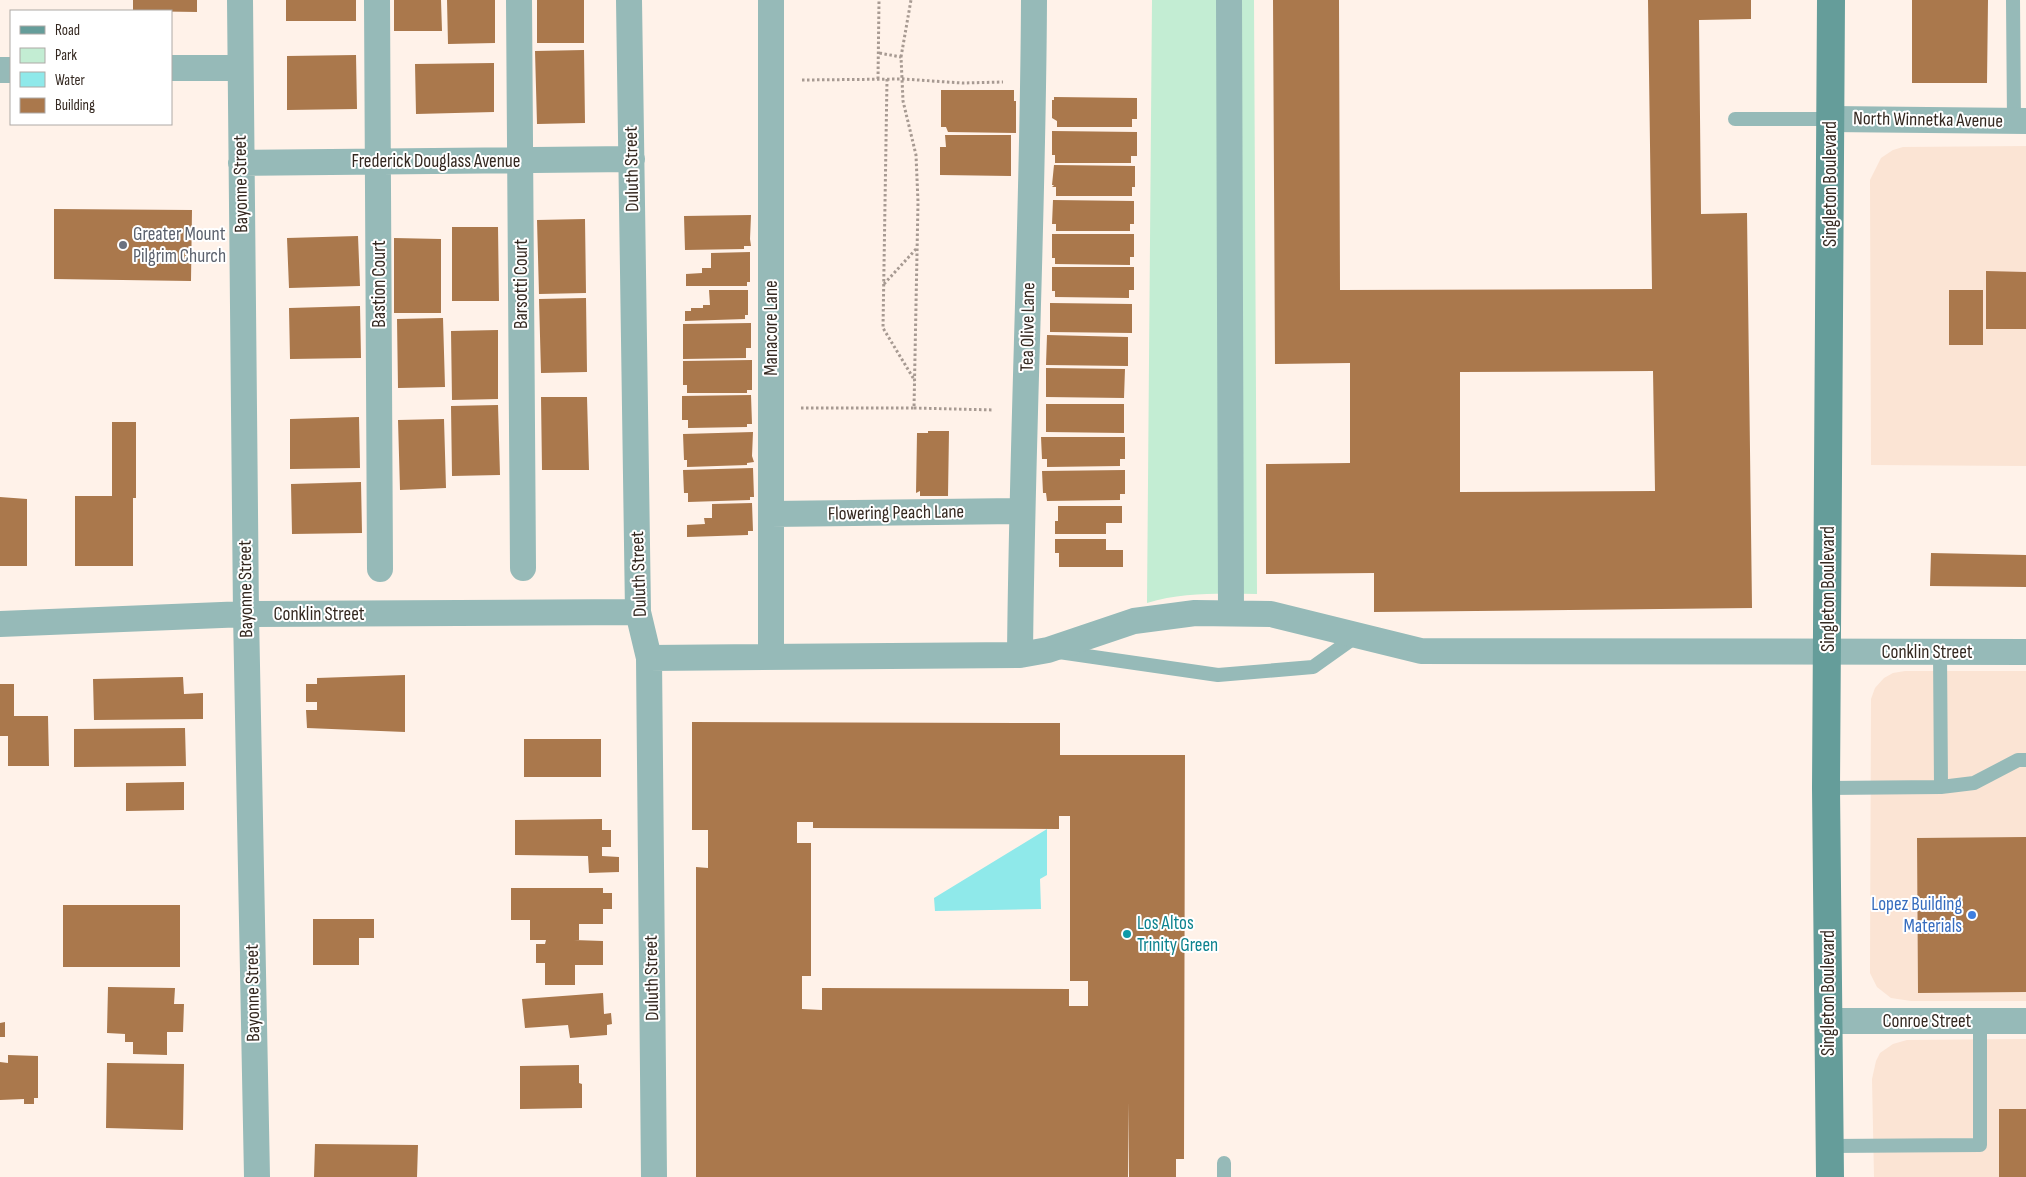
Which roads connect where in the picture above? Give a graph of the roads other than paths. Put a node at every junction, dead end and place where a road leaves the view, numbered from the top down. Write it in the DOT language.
graph roads {
  1 [pos="240,0"];
  2 [pos="377,0"];
  3 [pos="519,0"];
  4 [pos="629,0"];
  5 [pos="771,0"];
  6 [pos="1034,0"];
  7 [pos="1229,0"];
  8 [pos="1831,0"];
  9 [pos="2013,0"];
  10 [pos="172,68"];
  11 [pos="240,68"];
  12 [pos="1735,119"];
  13 [pos="1830,119"];
  14 [pos="2020,121"];
  15 [pos="632,159"];
  16 [pos="379,160"];
  17 [pos="520,160"];
  18 [pos="241,163"];
  19 [pos="1021,511"];
  20 [pos="772,514"];
  21 [pos="523,568"];
  22 [pos="380,569"];
  23 [pos="638,612"];
  24 [pos="1231,613"];
  25 [pos="246,614"];
  26 [pos="0,624"];
  27 [pos="1358,635"];
  28 [pos="1048,650"];
  29 [pos="1828,651"];
  30 [pos="1940,652"];
  31 [pos="2026,652"];
  32 [pos="1020,655"];
  33 [pos="771,656"];
  34 [pos="649,658"];
  35 [pos="2026,760"];
  36 [pos="1941,787"];
  37 [pos="1826,788"];
  38 [pos="1829,1021"];
  39 [pos="1980,1021"];
  40 [pos="2026,1021"];
  41 [pos="1829,1146"];
  42 [pos="257,1177"];
  43 [pos="654,1177"];
  44 [pos="1830,1177"];
  1 -- 11 [label="street, Bayonne Street"];
  2 -- 16 [label="street, Bastion Court"];
  3 -- 17 [label="street, Barsotti Court"];
  4 -- 15 [label="street, Duluth Street"];
  5 -- 20 [label="street, Manacore Lane"];
  6 -- 19 [label="street, Tea Olive Lane"];
  7 -- 24 [label="street"];
  8 -- 13 [label="main road, Singleton Boulevard"];
  9 -- 14 [label="lane"];
  10 -- 11 [label="street"];
  11 -- 18 [label="street, Bayonne Street"];
  12 -- 13 [label="lane"];
  13 -- 14 [label="street, North Winnetka Avenue"];
  13 -- 29 [label="main road, Singleton Boulevard"];
  15 -- 17 [label="street, Frederick Douglass Avenue"];
  15 -- 23 [label="street, Duluth Street"];
  16 -- 17 [label="street, Frederick Douglass Avenue"];
  16 -- 18 [label="street, Frederick Douglass Avenue"];
  16 -- 22 [label="street, Bastion Court"];
  17 -- 21 [label="street, Barsotti Court"];
  18 -- 25 [label="street, Bayonne Street"];
  19 -- 20 [label="street, Flowering Peach Lane"];
  19 -- 32 [label="street, Tea Olive Lane"];
  20 -- 33 [label="street, Manacore Lane"];
  23 -- 25 [label="street, Conklin Street"];
  23 -- 34 [label="street, Duluth Street"];
  24 -- 27 [label="street, Conklin Street"];
  24 -- 28 [label="street, Conklin Street"];
  25 -- 26 [label="street, Conklin Street"];
  25 -- 42 [label="street, Bayonne Street"];
  27 -- 28 [label="lane"];
  27 -- 29 [label="street, Conklin Street"];
  28 -- 32 [label="street, Conklin Street"];
  29 -- 30 [label="street, Conklin Street"];
  29 -- 37 [label="main road, Singleton Boulevard"];
  30 -- 31 [label="street, Conklin Street"];
  30 -- 36 [label="lane"];
  32 -- 33 [label="street, Conklin Street"];
  33 -- 34 [label="street, Conklin Street"];
  34 -- 43 [label="street, Duluth Street"];
  35 -- 36 [label="lane"];
  36 -- 37 [label="lane"];
  37 -- 38 [label="main road, Singleton Boulevard"];
  38 -- 39 [label="street, Conroe Street"];
  38 -- 41 [label="main road, Singleton Boulevard"];
  39 -- 40 [label="street, Conroe Street"];
  39 -- 41 [label="lane"];
  41 -- 44 [label="main road, Singleton Boulevard"];
}
